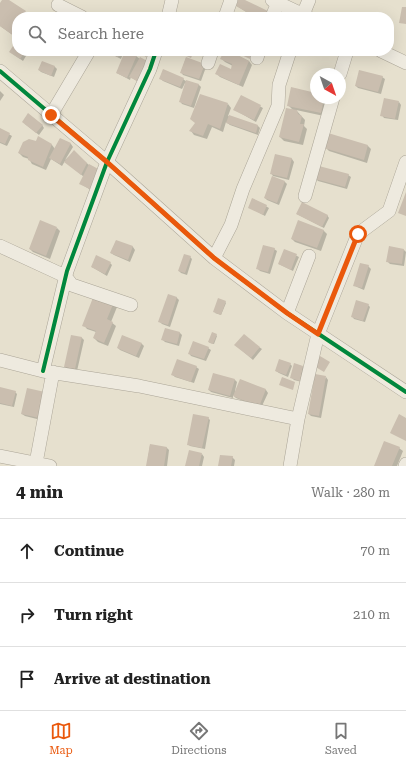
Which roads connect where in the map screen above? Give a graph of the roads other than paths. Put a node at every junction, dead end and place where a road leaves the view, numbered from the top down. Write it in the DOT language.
graph roads {
  1 [pos="172,0"];
  2 [pos="231,0"];
  3 [pos="309,0"];
  4 [pos="275,1"];
  5 [pos="58,5"];
  6 [pos="72,12"];
  7 [pos="169,12"];
  8 [pos="227,12"];
  9 [pos="273,12"];
  10 [pos="296,12"];
  11 [pos="305,12"];
  12 [pos="86,56"];
  13 [pos="154,56"];
  14 [pos="288,56"];
  15 [pos="345,56"];
  16 [pos="391,56"];
  17 [pos="406,63"];
  18 [pos="342,68"];
  19 [pos="0,71"];
  20 [pos="331,104"];
  21 [pos="51,115"];
  22 [pos="107,162"];
  23 [pos="406,162"];
  24 [pos="305,196"];
  25 [pos="0,246"];
  26 [pos="309,256"];
  27 [pos="214,258"];
  28 [pos="65,276"];
  29 [pos="131,305"];
  30 [pos="287,313"];
  31 [pos="318,334"];
  32 [pos="0,360"];
  33 [pos="48,371"];
  34 [pos="406,392"];
  35 [pos="298,419"];
  36 [pos="0,456"];
  37 [pos="36,463"];
  38 [pos="50,466"];
  39 [pos="290,466"];
  1 -- 7 [label="street"];
  2 -- 8 [label="street"];
  3 -- 11 [label="street"];
  4 -- 9 [label="street"];
  4 -- 10 [label="street"];
  5 -- 6 [label="street"];
  12 -- 21 [label="street"];
  13 -- 22 [label="street"];
  14 -- 27 [label="street"];
  15 -- 18 [label="street"];
  16 -- 17 [label="street"];
  19 -- 21 [label="street"];
  20 -- 24 [label="street"];
  21 -- 22 [label="street"];
  22 -- 27 [label="street"];
  22 -- 28 [label="street"];
  23 -- 31 [label="street"];
  25 -- 28 [label="street"];
  26 -- 30 [label="street"];
  27 -- 30 [label="street"];
  28 -- 29 [label="street"];
  28 -- 33 [label="street"];
  30 -- 31 [label="street"];
  31 -- 34 [label="street"];
  31 -- 35 [label="street"];
  32 -- 33 [label="street"];
  33 -- 35 [label="street"];
  33 -- 37 [label="street"];
  35 -- 39 [label="street"];
  36 -- 37 [label="street"];
  37 -- 38 [label="street"];
}
